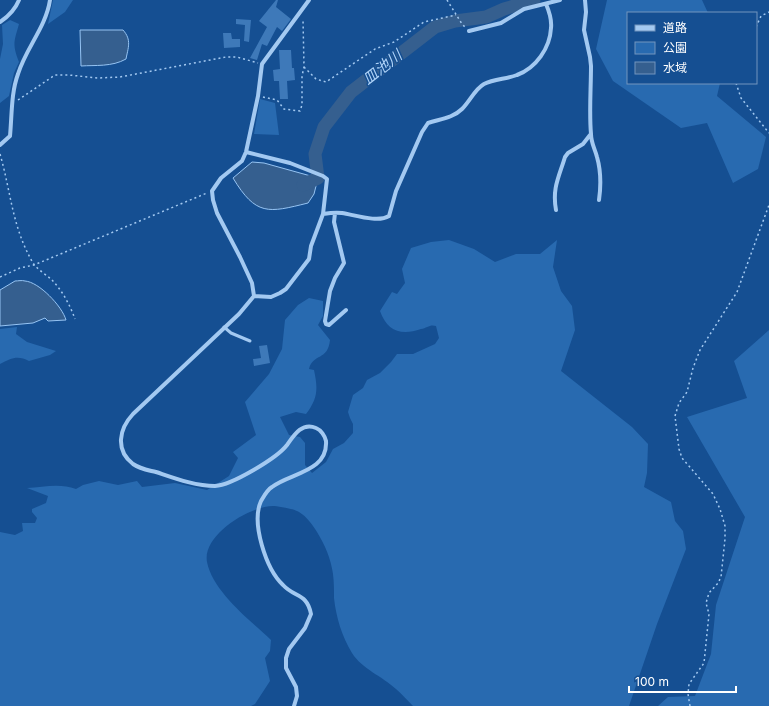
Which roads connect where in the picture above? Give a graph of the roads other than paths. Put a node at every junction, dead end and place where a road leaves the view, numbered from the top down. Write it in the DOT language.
graph roads {
  1 [pos="19,0"];
  2 [pos="50,0"];
  3 [pos="309,0"];
  4 [pos="560,0"];
  5 [pos="585,0"];
  6 [pos="546,4"];
  7 [pos="0,22"];
  8 [pos="469,31"];
  9 [pos="590,135"];
  10 [pos="0,145"];
  11 [pos="246,152"];
  12 [pos="599,200"];
  13 [pos="556,210"];
  14 [pos="335,213"];
  15 [pos="323,214"];
  16 [pos="254,296"];
  17 [pos="346,310"];
  18 [pos="224,328"];
  19 [pos="250,341"];
  20 [pos="294,706"];
  1 -- 7 [label="street"];
  2 -- 10 [label="street"];
  3 -- 11 [label="street"];
  4 -- 6 [label="street"];
  5 -- 9 [label="street"];
  6 -- 8 [label="street"];
  6 -- 14 [label="street"];
  9 -- 12 [label="street"];
  9 -- 13 [label="street"];
  11 -- 15 [label="street"];
  11 -- 16 [label="street"];
  14 -- 15 [label="street"];
  14 -- 17 [label="street"];
  15 -- 16 [label="street"];
  16 -- 18 [label="street"];
  18 -- 19 [label="lane"];
  18 -- 20 [label="street"];
}
